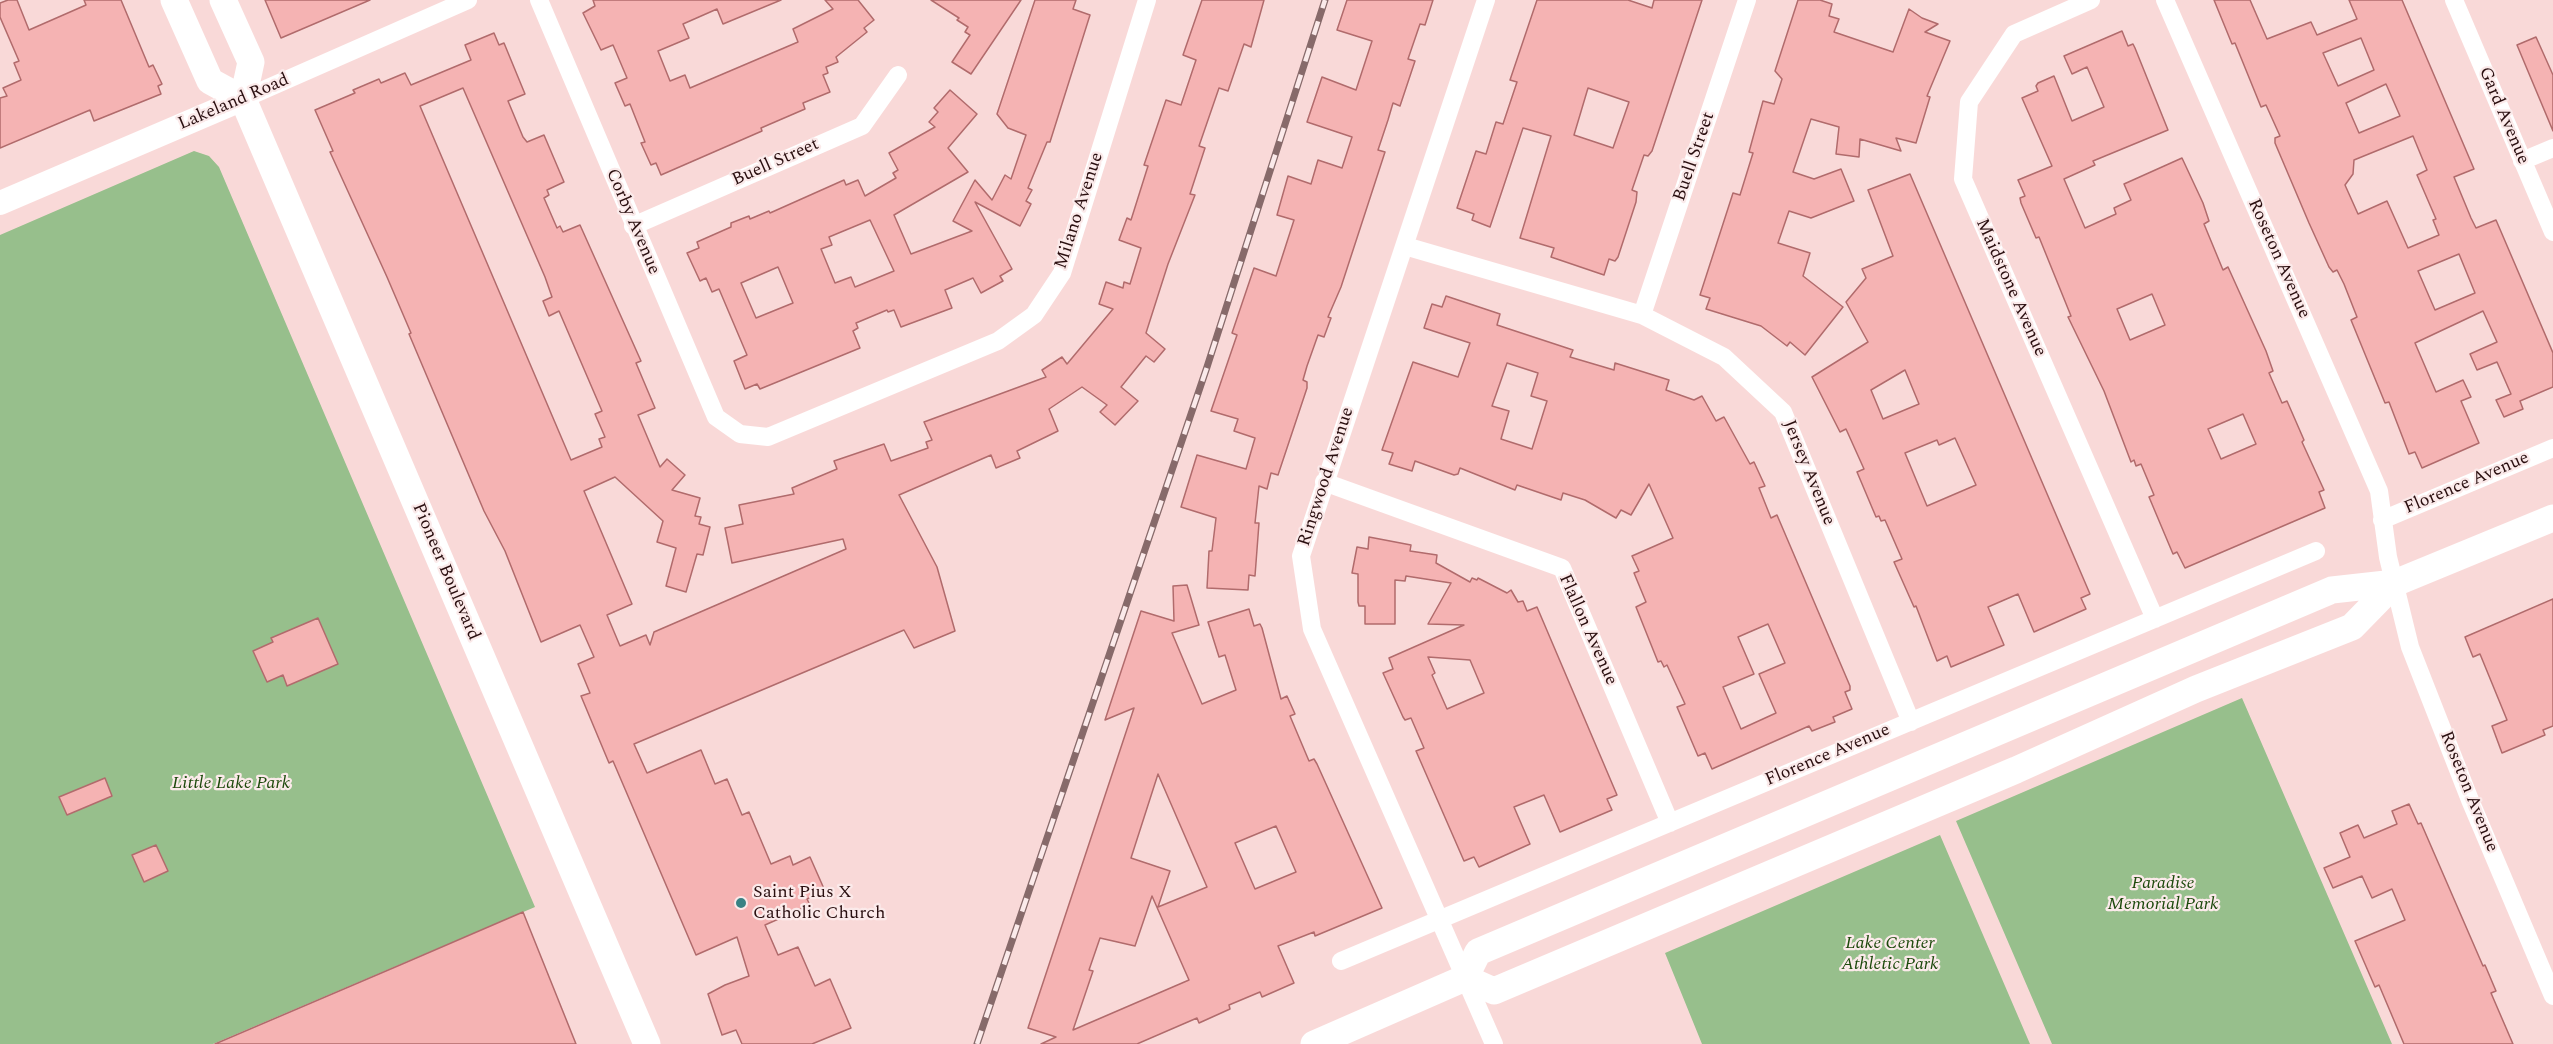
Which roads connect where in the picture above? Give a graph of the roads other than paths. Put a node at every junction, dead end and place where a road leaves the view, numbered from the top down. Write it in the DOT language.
graph roads {
  1 [pos="174,0"];
  2 [pos="223,0"];
  3 [pos="468,0"];
  4 [pos="539,0"];
  5 [pos="1147,0"];
  6 [pos="1486,0"];
  7 [pos="1747,0"];
  8 [pos="2091,0"];
  9 [pos="2165,0"];
  10 [pos="2454,0"];
  11 [pos="898,75"];
  12 [pos="243,99"];
  13 [pos="2553,148"];
  14 [pos="2522,161"];
  15 [pos="0,203"];
  16 [pos="633,226"];
  17 [pos="2553,232"];
  18 [pos="1405,246"];
  19 [pos="1642,315"];
  20 [pos="740,434"];
  21 [pos="2553,447"];
  22 [pos="1324,482"];
  23 [pos="2553,518"];
  24 [pos="2382,520"];
  25 [pos="2316,551"];
  26 [pos="2394,583"];
  27 [pos="2155,619"];
  28 [pos="1911,722"];
  29 [pos="1670,823"];
  30 [pos="1438,920"];
  31 [pos="1341,961"];
  32 [pos="1465,978"];
  33 [pos="2553,996"];
  34 [pos="646,1044"];
  35 [pos="1314,1044"];
  36 [pos="1494,1044"];
  1 -- 12 [label="main road"];
  2 -- 12 [label="main road"];
  3 -- 12 [label="street, Lakeland Road"];
  4 -- 16 [label="street, Corby Avenue"];
  5 -- 20 [label="street, Milano Avenue"];
  6 -- 18 [label="street, Ringwood Avenue"];
  7 -- 19 [label="street, Buell Street"];
  8 -- 27 [label="street, Maidstone Avenue"];
  9 -- 24 [label="street, Roseton Avenue"];
  10 -- 14 [label="street, Gard Avenue"];
  11 -- 16 [label="street, Buell Street"];
  12 -- 15 [label="street, Lakeland Road"];
  12 -- 34 [label="main road, Pioneer Boulevard"];
  13 -- 14 [label="street"];
  14 -- 17 [label="street, Gard Avenue"];
  16 -- 20 [label="street, Corby Avenue"];
  18 -- 19 [label="street, Jersey Avenue"];
  18 -- 22 [label="street, Ringwood Avenue"];
  19 -- 28 [label="street, Jersey Avenue"];
  21 -- 24 [label="street, Florence Avenue"];
  22 -- 29 [label="street, Flallon Avenue"];
  22 -- 30 [label="street, Ringwood Avenue"];
  23 -- 26 [label="main road"];
  24 -- 26 [label="street, Roseton Avenue"];
  25 -- 27 [label="street, Florence Avenue"];
  26 -- 32 [label="main road"];
  26 -- 32 [label="main road"];
  26 -- 33 [label="street, Roseton Avenue"];
  27 -- 28 [label="street, Florence Avenue"];
  28 -- 29 [label="street, Florence Avenue"];
  29 -- 30 [label="street, Florence Avenue"];
  30 -- 31 [label="street, Florence Avenue"];
  30 -- 32 [label="street, Ringwood Avenue"];
  32 -- 35 [label="main road"];
  32 -- 36 [label="street, Ringwood Avenue"];
}
